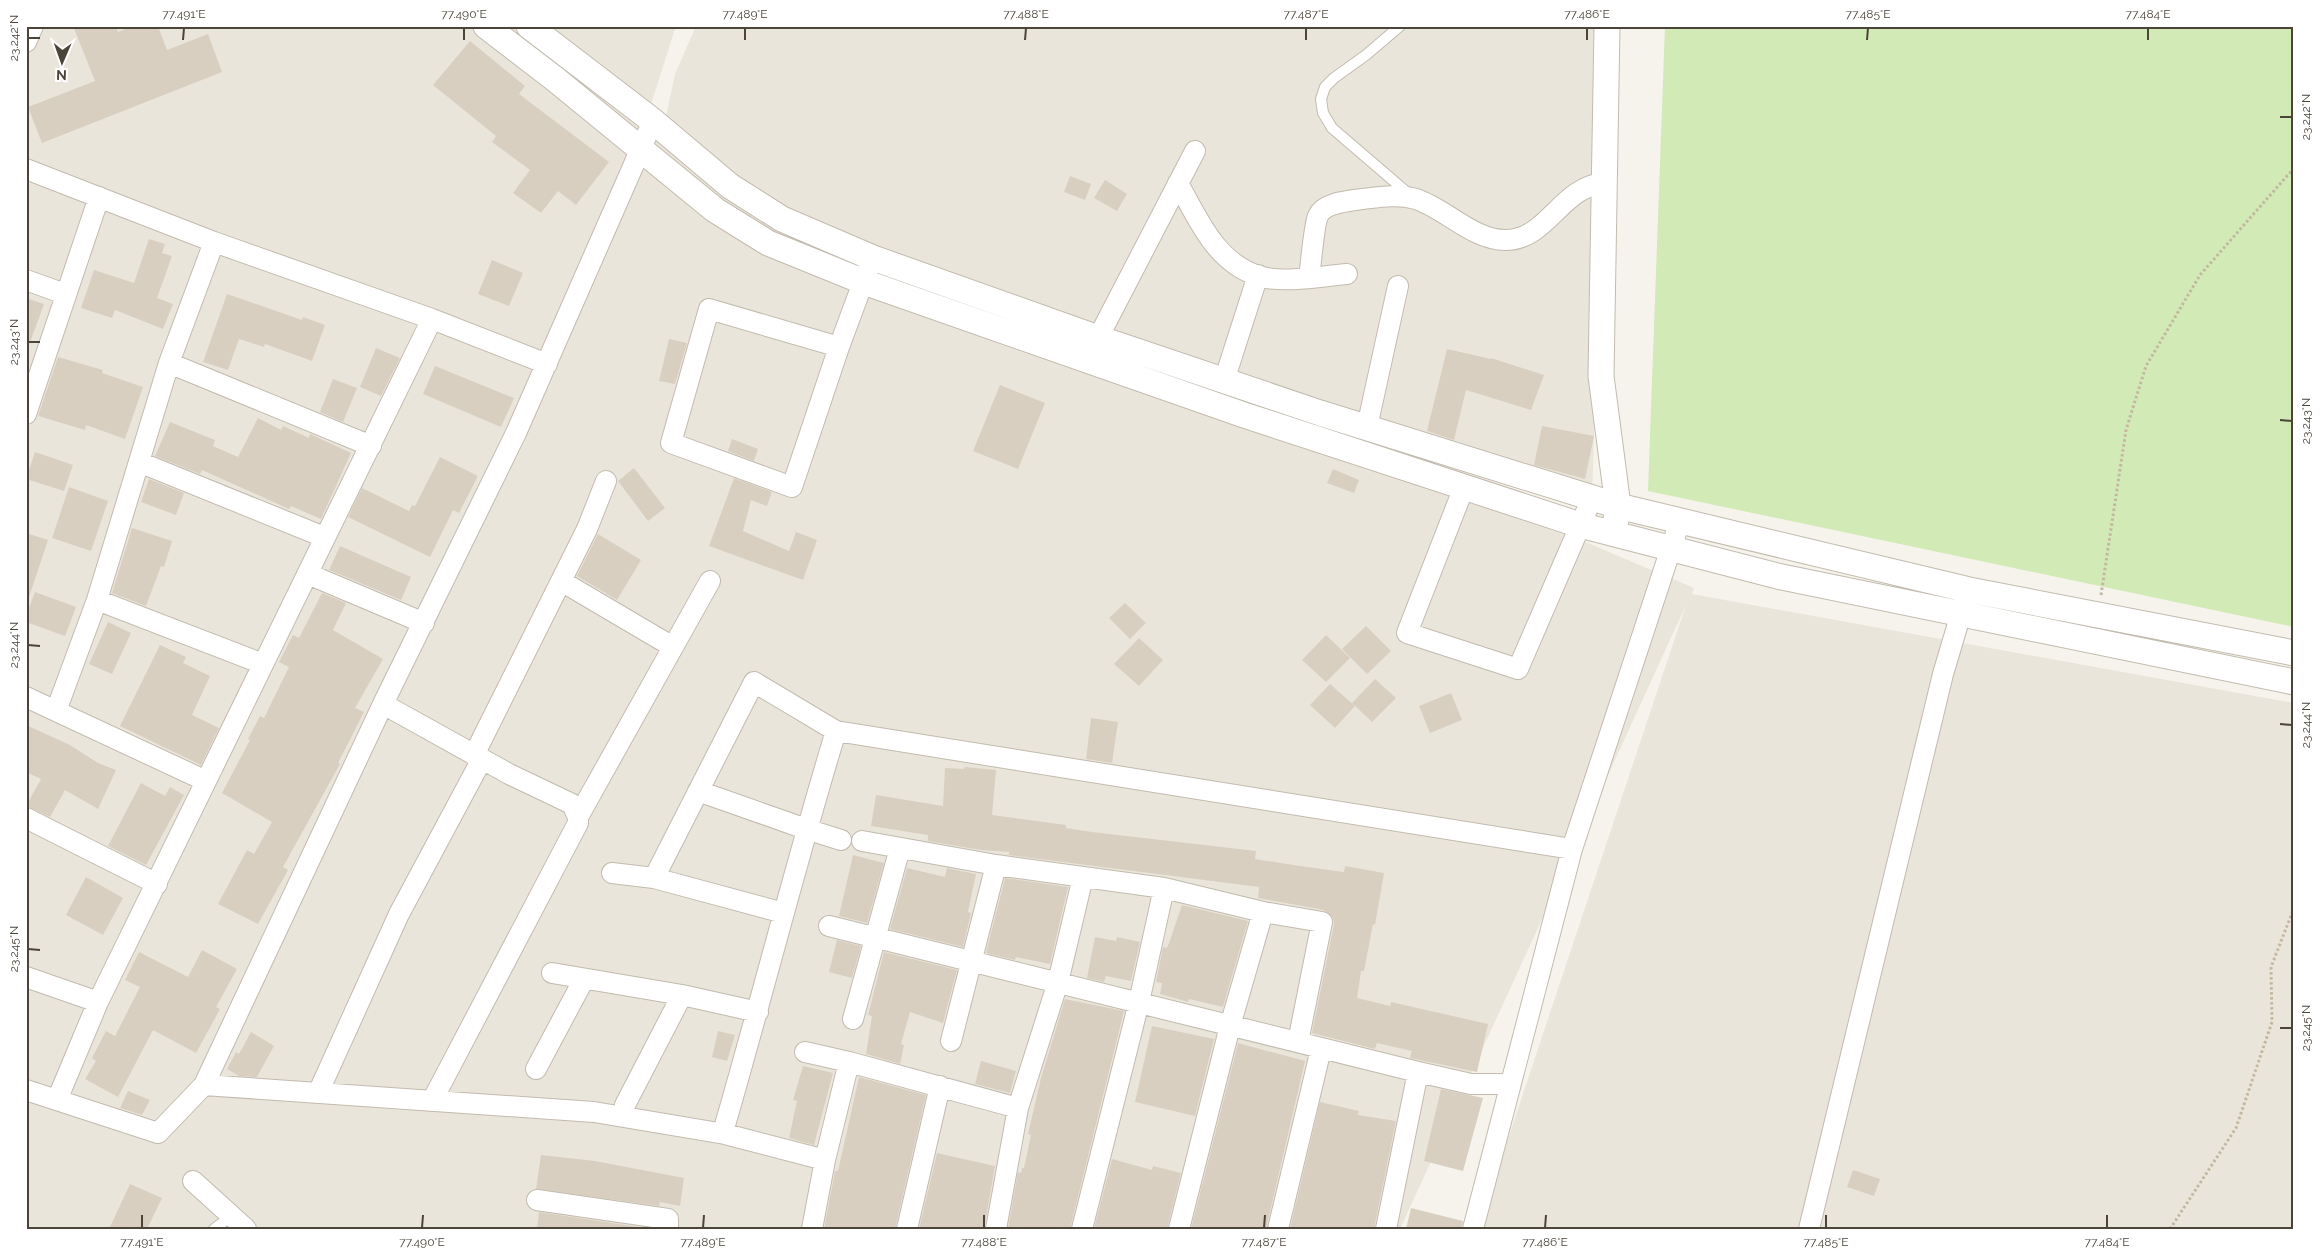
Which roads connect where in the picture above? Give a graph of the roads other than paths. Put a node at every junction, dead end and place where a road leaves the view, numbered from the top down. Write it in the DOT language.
graph roads {
  1 [pos="33,26"];
  2 [pos="486,26"];
  3 [pos="530,26"];
  4 [pos="1400,26"];
  5 [pos="1607,26"];
  6 [pos="26,42"];
  7 [pos="653,121"];
  8 [pos="641,150"];
  9 [pos="1195,151"];
  10 [pos="26,169"];
  11 [pos="1604,183"];
  12 [pos="1178,184"];
  13 [pos="98,197"];
  14 [pos="1414,199"];
  15 [pos="214,242"];
  16 [pos="873,258"];
  17 [pos="1347,274"];
  18 [pos="1258,275"];
  19 [pos="1310,277"];
  20 [pos="26,280"];
  21 [pos="864,282"];
  22 [pos="1398,286"];
  23 [pos="65,294"];
  24 [pos="1010,307"];
  25 [pos="432,319"];
  26 [pos="1004,330"];
  27 [pos="1098,338"];
  28 [pos="838,347"];
  29 [pos="169,363"];
  30 [pos="547,364"];
  31 [pos="1224,381"];
  32 [pos="27,408"];
  33 [pos="1366,427"];
  34 [pos="370,446"];
  35 [pos="139,462"];
  36 [pos="606,481"];
  37 [pos="1464,487"];
  38 [pos="1592,498"];
  39 [pos="1618,506"];
  40 [pos="1680,521"];
  41 [pos="1580,525"];
  42 [pos="1614,534"];
  43 [pos="324,537"];
  44 [pos="1671,549"];
  45 [pos="308,574"];
  46 [pos="561,581"];
  47 [pos="710,581"];
  48 [pos="1969,590"];
  49 [pos="97,600"];
  50 [pos="1961,614"];
  51 [pos="424,623"];
  52 [pos="673,647"];
  53 [pos="2294,653"];
  54 [pos="263,664"];
  55 [pos="2294,682"];
  56 [pos="26,697"];
  57 [pos="383,704"];
  58 [pos="56,710"];
  59 [pos="836,731"];
  60 [pos="478,757"];
  61 [pos="206,781"];
  62 [pos="698,791"];
  63 [pos="578,817"];
  64 [pos="26,818"];
  65 [pos="806,829"];
  66 [pos="841,840"];
  67 [pos="862,841"];
  68 [pos="900,848"];
  69 [pos="1572,849"];
  70 [pos="996,865"];
  71 [pos="612,873"];
  72 [pos="1083,877"];
  73 [pos="654,878"];
  74 [pos="157,884"];
  75 [pos="1164,888"];
  76 [pos="1263,912"];
  77 [pos="784,913"];
  78 [pos="829,926"];
  79 [pos="876,937"];
  80 [pos="971,963"];
  81 [pos="552,973"];
  82 [pos="26,977"];
  83 [pos="584,979"];
  84 [pos="1058,982"];
  85 [pos="682,996"];
  86 [pos="98,1002"];
  87 [pos="1139,1002"];
  88 [pos="758,1012"];
  89 [pos="853,1019"];
  90 [pos="1230,1026"];
  91 [pos="951,1041"];
  92 [pos="1298,1042"];
  93 [pos="1321,1049"];
  94 [pos="805,1052"];
  95 [pos="849,1062"];
  96 [pos="536,1069"];
  97 [pos="1418,1072"];
  98 [pos="1510,1084"];
  99 [pos="204,1085"];
  100 [pos="940,1086"];
  101 [pos="26,1090"];
  102 [pos="318,1093"];
  103 [pos="57,1100"];
  104 [pos="432,1101"];
  105 [pos="625,1105"];
  106 [pos="1018,1108"];
  107 [pos="726,1125"];
  108 [pos="825,1160"];
  109 [pos="193,1181"];
  110 [pos="537,1200"];
  111 [pos="240,1222"];
  112 [pos="214,1229"];
  113 [pos="668,1229"];
  114 [pos="812,1229"];
  115 [pos="907,1229"];
  116 [pos="996,1229"];
  117 [pos="1082,1229"];
  118 [pos="1179,1229"];
  119 [pos="1278,1229"];
  120 [pos="1386,1229"];
  121 [pos="1473,1229"];
  122 [pos="1809,1229"];
  1 -- 6 [label="street"];
  2 -- 8 [label="street"];
  3 -- 7 [label="street"];
  4 -- 14 [label="lane"];
  5 -- 11 [label="street"];
  7 -- 8 [label="street"];
  7 -- 16 [label="street"];
  8 -- 21 [label="street"];
  8 -- 30 [label="street"];
  9 -- 12 [label="street"];
  10 -- 13 [label="street"];
  11 -- 14 [label="street"];
  11 -- 39 [label="street"];
  12 -- 18 [label="street"];
  12 -- 27 [label="street"];
  13 -- 15 [label="street"];
  13 -- 23 [label="street"];
  14 -- 19 [label="street"];
  15 -- 25 [label="street"];
  15 -- 29 [label="street"];
  16 -- 21 [label="street"];
  16 -- 24 [label="street"];
  17 -- 19 [label="street"];
  18 -- 19 [label="street"];
  18 -- 31 [label="street"];
  20 -- 23 [label="street"];
  21 -- 26 [label="street"];
  21 -- 28 [label="street"];
  22 -- 33 [label="street"];
  23 -- 32 [label="street"];
  24 -- 26 [label="street"];
  24 -- 27 [label="street"];
  25 -- 30 [label="street"];
  25 -- 34 [label="street"];
  26 -- 37 [label="street"];
  27 -- 31 [label="street"];
  28 -- 28 [label="street"];
  29 -- 34 [label="street"];
  29 -- 35 [label="street"];
  30 -- 51 [label="street"];
  31 -- 33 [label="street"];
  33 -- 38 [label="street"];
  34 -- 43 [label="street"];
  35 -- 43 [label="street"];
  35 -- 49 [label="street"];
  36 -- 46 [label="street"];
  37 -- 41 [label="street"];
  37 -- 41 [label="street"];
  38 -- 39 [label="street"];
  38 -- 41 [label="street"];
  39 -- 40 [label="street"];
  39 -- 42 [label="street"];
  40 -- 44 [label="street"];
  40 -- 48 [label="street"];
  41 -- 42 [label="street"];
  42 -- 44 [label="street"];
  43 -- 45 [label="street"];
  44 -- 50 [label="street"];
  44 -- 69 [label="street"];
  45 -- 51 [label="street"];
  45 -- 54 [label="street"];
  46 -- 52 [label="street"];
  46 -- 60 [label="street"];
  47 -- 52 [label="street"];
  48 -- 50 [label="street"];
  48 -- 53 [label="street"];
  49 -- 54 [label="street"];
  49 -- 58 [label="street"];
  50 -- 55 [label="street"];
  50 -- 122 [label="street"];
  51 -- 57 [label="street"];
  52 -- 63 [label="street"];
  54 -- 61 [label="street"];
  56 -- 58 [label="street"];
  57 -- 60 [label="street"];
  57 -- 99 [label="street"];
  58 -- 61 [label="street"];
  59 -- 62 [label="street"];
  59 -- 65 [label="street"];
  59 -- 69 [label="street"];
  60 -- 63 [label="street"];
  60 -- 102 [label="street"];
  61 -- 74 [label="street"];
  62 -- 65 [label="street"];
  62 -- 73 [label="street"];
  63 -- 104 [label="street"];
  64 -- 74 [label="street"];
  65 -- 66 [label="street"];
  65 -- 77 [label="street"];
  67 -- 68 [label="street"];
  68 -- 70 [label="street"];
  68 -- 79 [label="street"];
  69 -- 98 [label="street"];
  70 -- 72 [label="street"];
  70 -- 80 [label="street"];
  71 -- 73 [label="street"];
  72 -- 75 [label="street"];
  72 -- 84 [label="street"];
  73 -- 77 [label="street"];
  74 -- 86 [label="street"];
  75 -- 76 [label="street"];
  75 -- 87 [label="street"];
  76 -- 90 [label="street"];
  76 -- 92 [label="street"];
  77 -- 88 [label="street"];
  78 -- 79 [label="street"];
  79 -- 80 [label="street"];
  79 -- 89 [label="street"];
  80 -- 84 [label="street"];
  80 -- 91 [label="street"];
  81 -- 83 [label="street"];
  82 -- 86 [label="street"];
  83 -- 85 [label="street"];
  83 -- 96 [label="street"];
  84 -- 87 [label="street"];
  84 -- 106 [label="street"];
  85 -- 88 [label="street"];
  85 -- 105 [label="street"];
  86 -- 103 [label="street"];
  87 -- 90 [label="street"];
  87 -- 117 [label="street"];
  88 -- 107 [label="street"];
  90 -- 92 [label="street"];
  90 -- 118 [label="street"];
  92 -- 93 [label="street"];
  93 -- 97 [label="street"];
  93 -- 119 [label="street"];
  94 -- 95 [label="street"];
  95 -- 100 [label="street"];
  95 -- 108 [label="street"];
  97 -- 98 [label="street"];
  97 -- 120 [label="street"];
  98 -- 121 [label="street"];
  99 -- 102 [label="street"];
  99 -- 103 [label="street"];
  100 -- 106 [label="street"];
  100 -- 115 [label="street"];
  101 -- 103 [label="street"];
  102 -- 104 [label="street"];
  104 -- 108 [label="street"];
  106 -- 116 [label="street"];
  108 -- 114 [label="street"];
  109 -- 111 [label="street"];
  110 -- 113 [label="street"];
  111 -- 112 [label="lane"];
}
